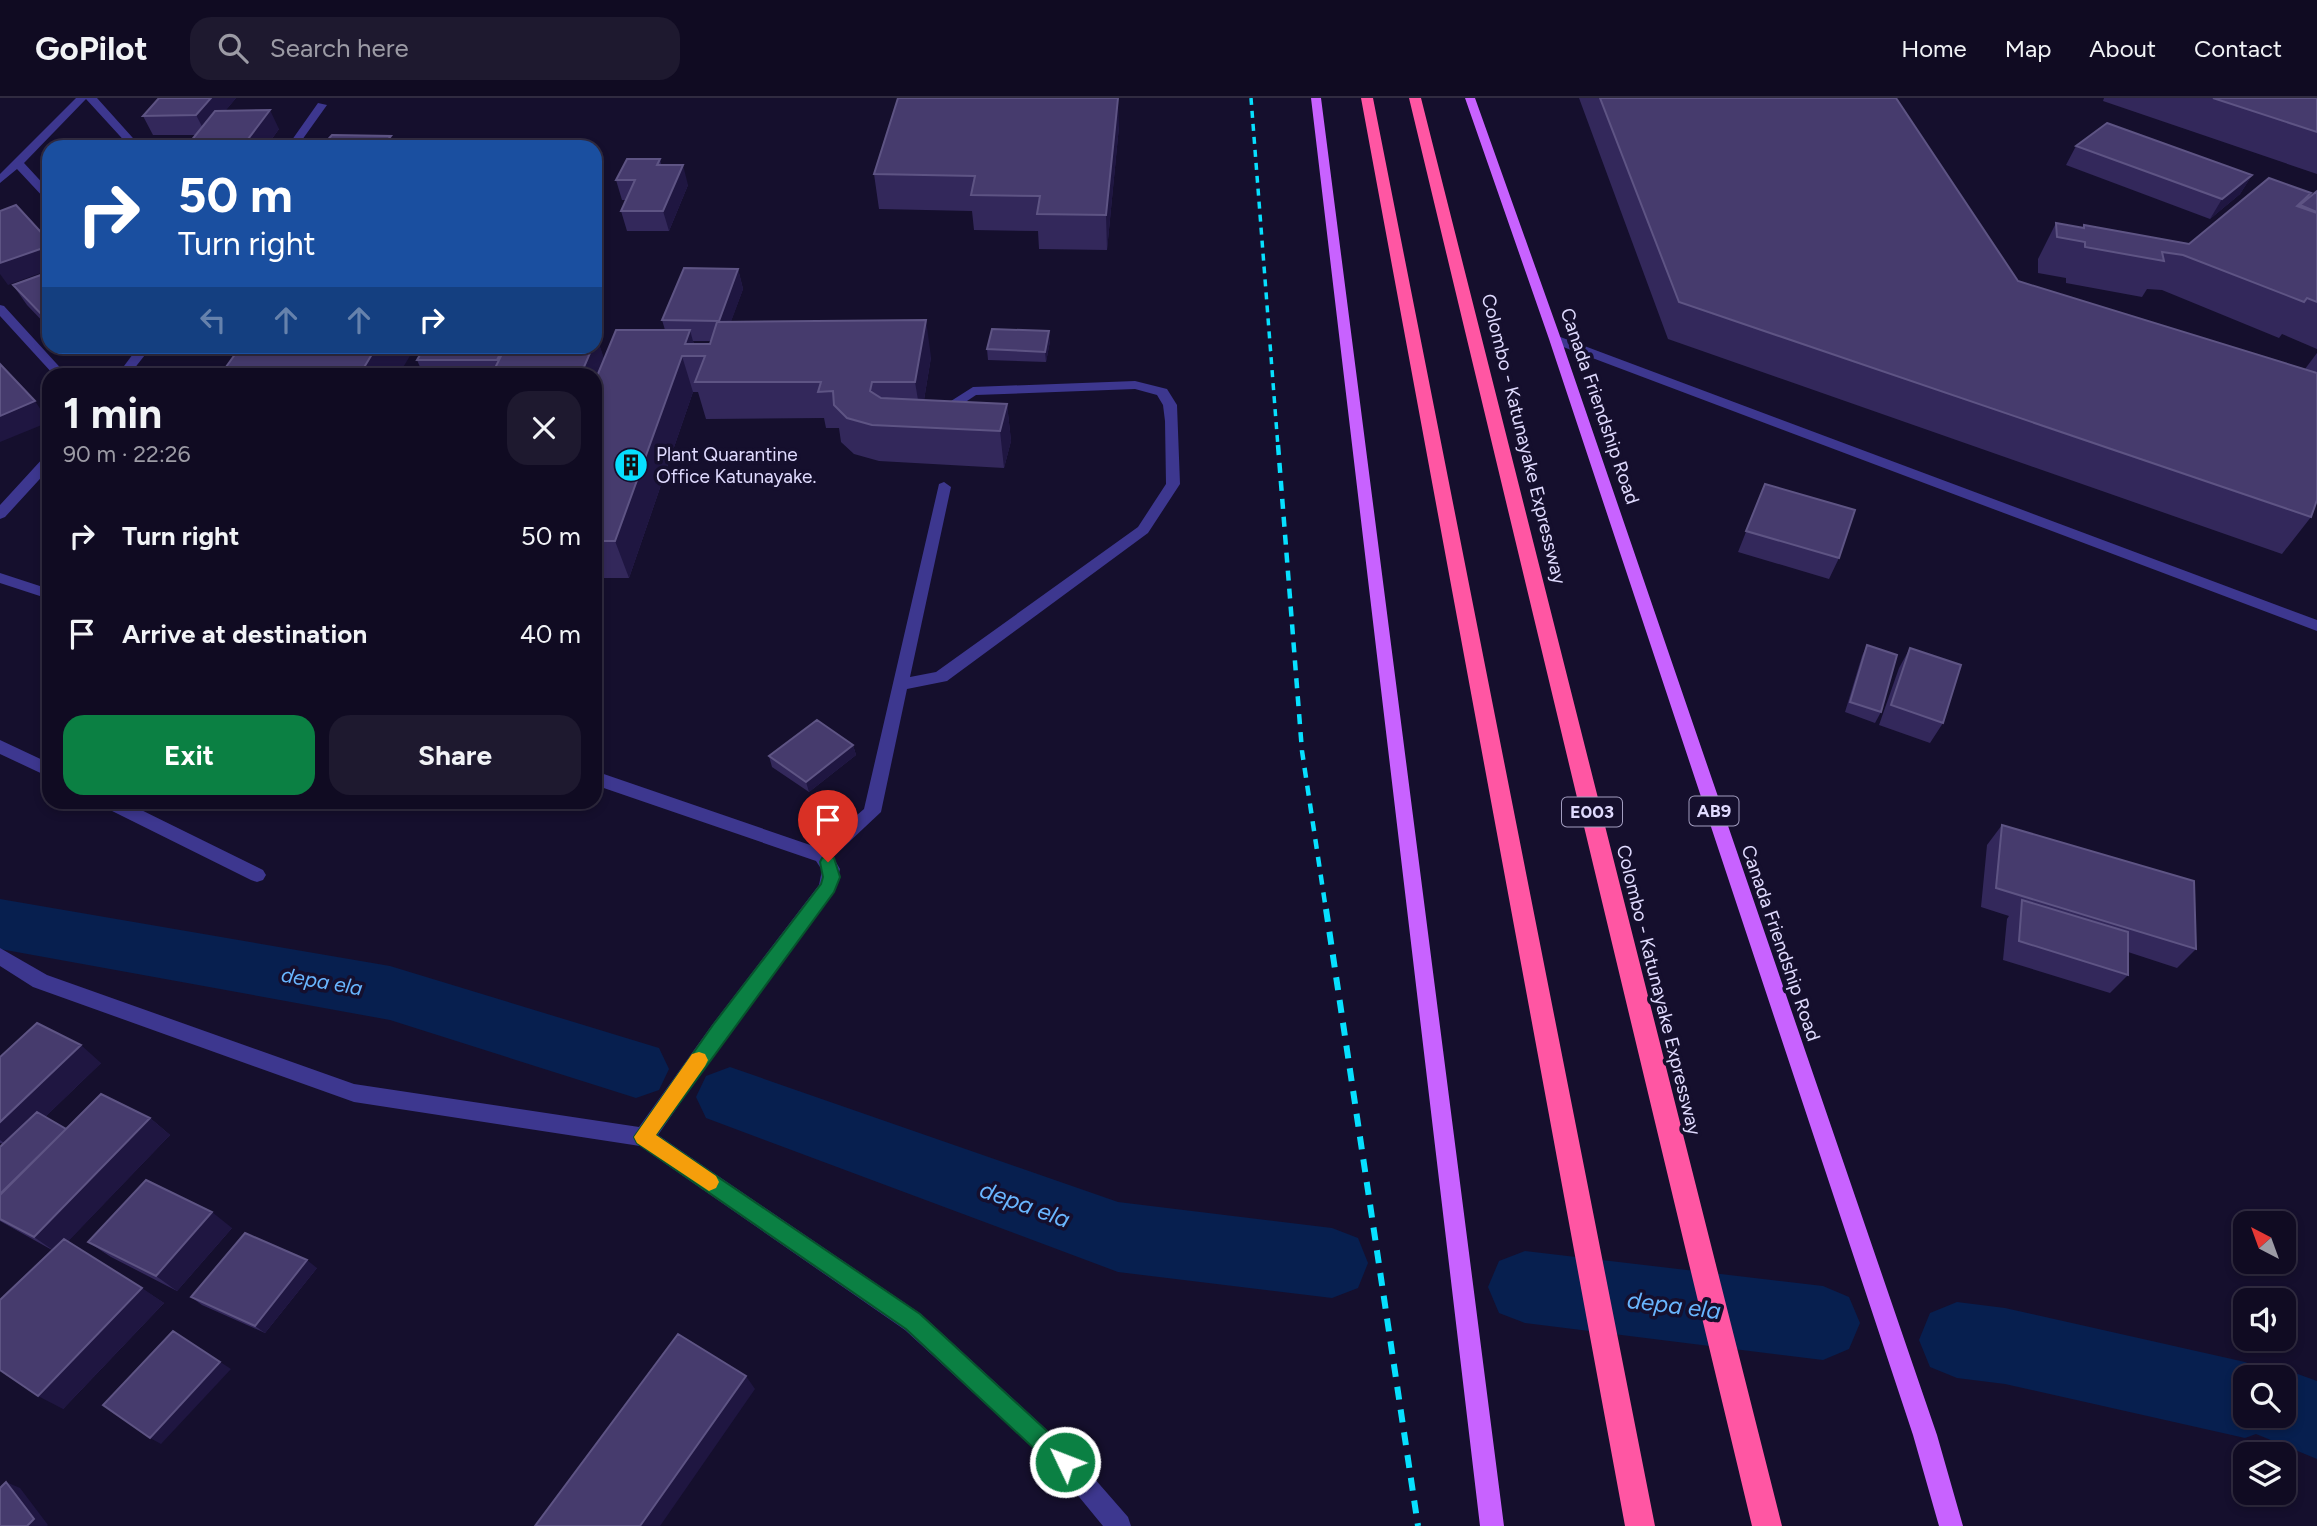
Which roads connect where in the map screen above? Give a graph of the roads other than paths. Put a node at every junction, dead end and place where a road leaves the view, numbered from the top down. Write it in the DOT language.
graph roads {
  1 [pos="82,98"];
  2 [pos="91,98"];
  3 [pos="1316,98"];
  4 [pos="1367,98"];
  5 [pos="1415,98"];
  6 [pos="1470,98"];
  7 [pos="322,106"];
  8 [pos="130,140"];
  9 [pos="297,140"];
  10 [pos="18,163"];
  11 [pos="0,180"];
  12 [pos="42,189"];
  13 [pos="0,309"];
  14 [pos="1555,339"];
  15 [pos="42,354"];
  16 [pos="42,354"];
  17 [pos="140,354"];
  18 [pos="55,368"];
  19 [pos="129,368"];
  20 [pos="951,431"];
  21 [pos="42,467"];
  22 [pos="944,487"];
  23 [pos="1,510"];
  24 [pos="0,578"];
  25 [pos="42,592"];
  26 [pos="2317,626"];
  27 [pos="900,685"];
  28 [pos="0,746"];
  29 [pos="42,767"];
  30 [pos="602,780"];
  31 [pos="124,809"];
  32 [pos="822,856"];
  33 [pos="257,875"];
  34 [pos="0,957"];
  35 [pos="643,1137"];
  36 [pos="1119,1526"];
  37 [pos="1492,1526"];
  38 [pos="1640,1526"];
  39 [pos="1767,1526"];
  40 [pos="1951,1526"];
  1 -- 10 [label="street"];
  2 -- 8 [label="street"];
  3 -- 37 [label="main road"];
  4 -- 38 [label="highway"];
  5 -- 39 [label="highway, Colombo - Katunayake Expressway / E003"];
  6 -- 14 [label="main road, Canada Friendship Road / AB9"];
  7 -- 9 [label="street"];
  10 -- 11 [label="street"];
  10 -- 12 [label="street"];
  13 -- 15 [label="street"];
  14 -- 26 [label="street"];
  14 -- 40 [label="main road, Canada Friendship Road / AB9"];
  16 -- 18 [label="street"];
  17 -- 19 [label="street"];
  20 -- 27 [label="street"];
  21 -- 23 [label="street"];
  22 -- 27 [label="street"];
  24 -- 25 [label="street"];
  27 -- 32 [label="street"];
  28 -- 29 [label="street"];
  30 -- 32 [label="street"];
  31 -- 33 [label="street"];
  32 -- 35 [label="street"];
  34 -- 35 [label="street"];
  35 -- 36 [label="street"];
}
